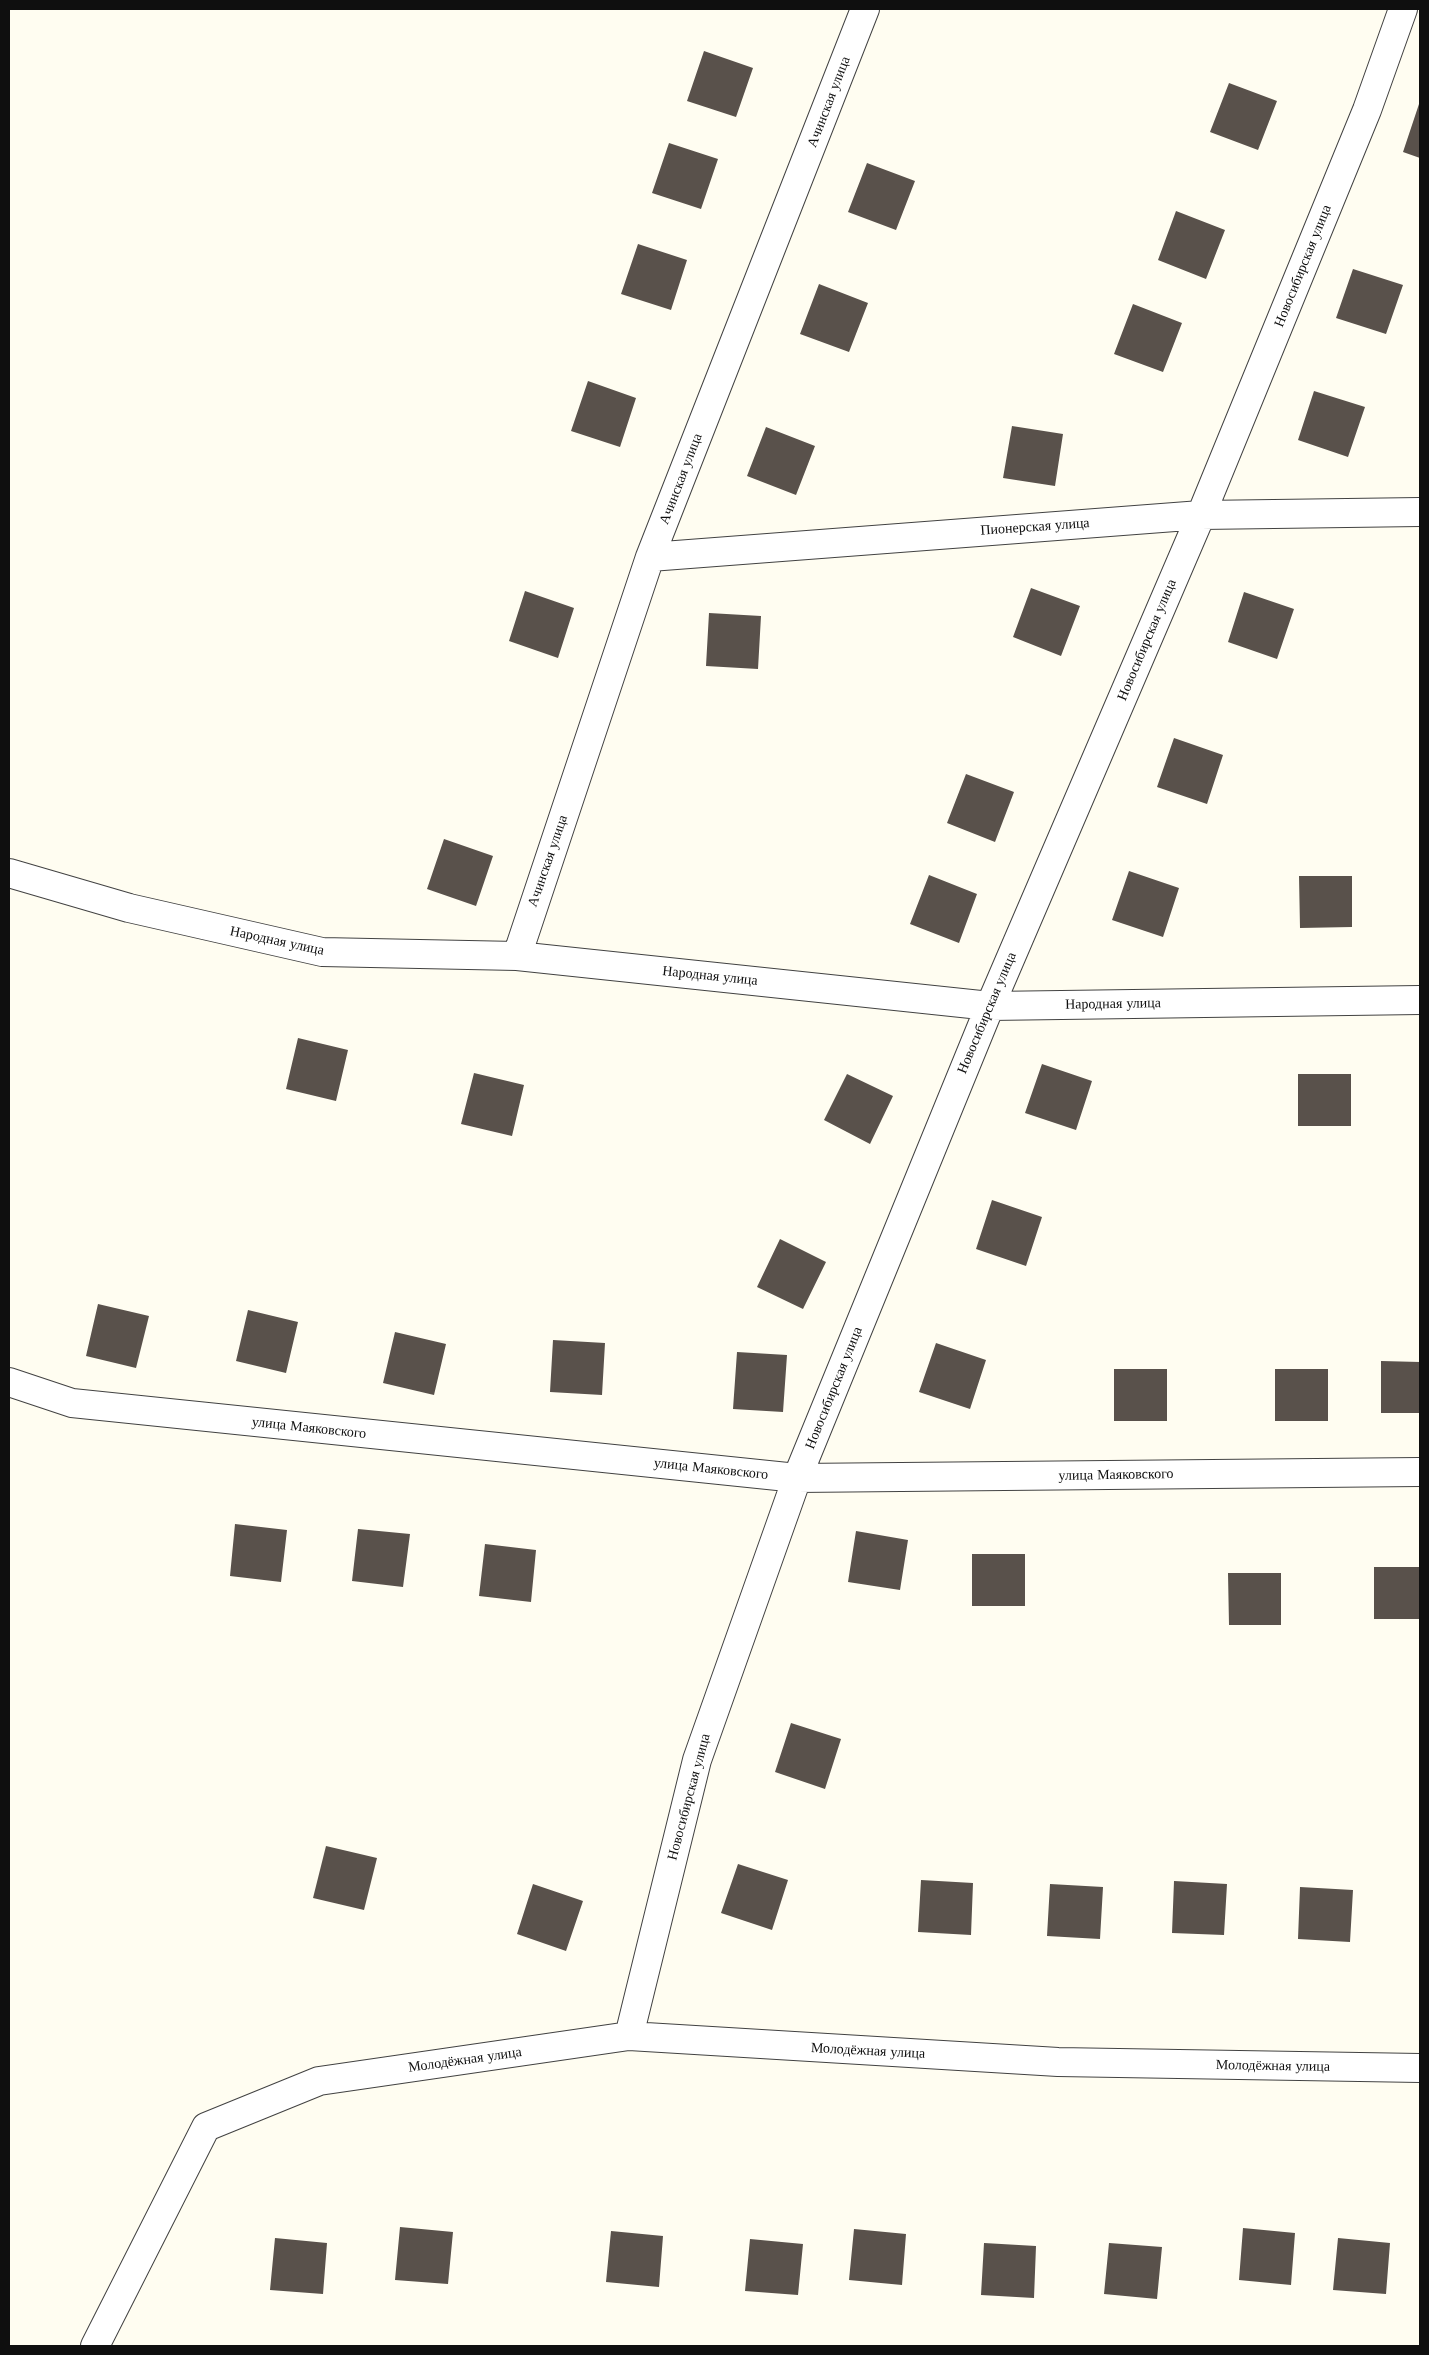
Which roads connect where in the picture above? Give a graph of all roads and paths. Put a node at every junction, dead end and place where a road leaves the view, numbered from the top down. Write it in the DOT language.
graph roads {
  1 [pos="865,9"];
  2 [pos="1403,9"];
  3 [pos="1420,512"];
  4 [pos="1201,515"];
  5 [pos="650,557"];
  6 [pos="9,873"];
  7 [pos="517,956"];
  8 [pos="1420,1000"];
  9 [pos="990,1006"];
  10 [pos="9,1382"];
  11 [pos="1420,1472"];
  12 [pos="798,1478"];
  13 [pos="629,2036"];
  14 [pos="1420,2068"];
  15 [pos="95,2346"];
  1 -- 5 [label="street, Ачинская улица"];
  2 -- 4 [label="street, Новосибирская улица"];
  3 -- 4 [label="street, Пионерская улица"];
  4 -- 5 [label="street, Пионерская улица"];
  4 -- 9 [label="street, Новосибирская улица"];
  5 -- 7 [label="street, Ачинская улица"];
  6 -- 7 [label="street, Народная улица"];
  7 -- 9 [label="street, Народная улица"];
  8 -- 9 [label="street, Народная улица"];
  9 -- 12 [label="street, Новосибирская улица"];
  10 -- 12 [label="street, улица Маяковского"];
  11 -- 12 [label="street, улица Маяковского"];
  12 -- 13 [label="street, Новосибирская улица"];
  13 -- 14 [label="street, Молодёжная улица"];
  13 -- 15 [label="street, Молодёжная улица"];
}
